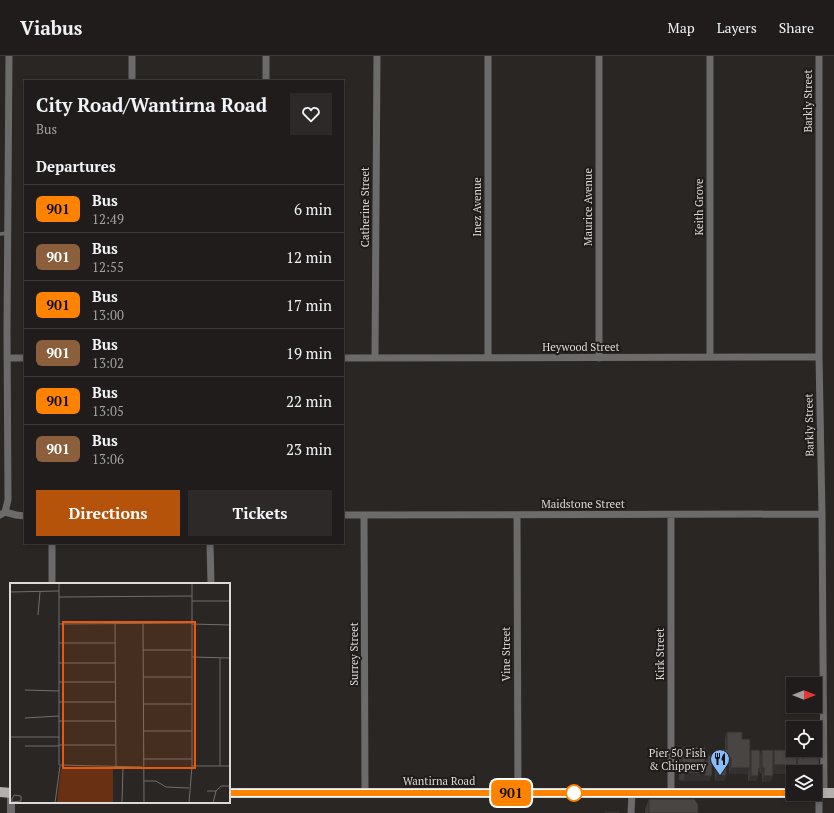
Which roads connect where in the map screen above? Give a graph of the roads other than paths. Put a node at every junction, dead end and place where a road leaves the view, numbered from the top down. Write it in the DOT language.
graph roads {
  1 [pos="9,56"];
  2 [pos="132,56"];
  3 [pos="266,56"];
  4 [pos="377,56"];
  5 [pos="488,56"];
  6 [pos="599,56"];
  7 [pos="710,56"];
  8 [pos="818,56"];
  9 [pos="132,80"];
  10 [pos="266,80"];
  11 [pos="8,233"];
  12 [pos="0,234"];
  13 [pos="710,357"];
  14 [pos="7,358"];
  15 [pos="24,358"];
  16 [pos="344,358"];
  17 [pos="375,358"];
  18 [pos="488,358"];
  19 [pos="599,358"];
  20 [pos="819,358"];
  21 [pos="4,403"];
  22 [pos="3,514"];
  23 [pos="822,514"];
  24 [pos="344,515"];
  25 [pos="364,515"];
  26 [pos="517,515"];
  27 [pos="671,515"];
  28 [pos="24,516"];
  29 [pos="52,544"];
  30 [pos="210,544"];
  31 [pos="52,583"];
  32 [pos="211,583"];
  33 [pos="0,792"];
  34 [pos="10,793"];
  35 [pos="230,793"];
  36 [pos="365,793"];
  37 [pos="518,793"];
  38 [pos="632,793"];
  39 [pos="672,793"];
  40 [pos="786,793"];
  41 [pos="823,793"];
  42 [pos="631,813"];
  43 [pos="819,813"];
  1 -- 11 [label="street"];
  2 -- 9 [label="street"];
  3 -- 10 [label="street"];
  4 -- 17 [label="street, Catherine Street"];
  5 -- 18 [label="street, Inez Avenue"];
  6 -- 19 [label="street, Maurice Avenue"];
  7 -- 13 [label="street, Keith Grove"];
  8 -- 20 [label="street, Barkly Street"];
  11 -- 12 [label="lane"];
  11 -- 14 [label="street"];
  13 -- 19 [label="street, Heywood Street"];
  13 -- 20 [label="street, Heywood Street"];
  14 -- 15 [label="street"];
  14 -- 21 [label="street"];
  16 -- 17 [label="street, Heywood Street"];
  17 -- 18 [label="street, Heywood Street"];
  18 -- 19 [label="street, Heywood Street"];
  20 -- 23 [label="street, Barkly Street"];
  21 -- 22 [label="street"];
  22 -- 28 [label="street"];
  23 -- 27 [label="street, Maidstone Street"];
  23 -- 41 [label="street, Barkly Street"];
  24 -- 25 [label="street, Maidstone Street"];
  25 -- 26 [label="street, Maidstone Street"];
  25 -- 36 [label="street, Surrey Street"];
  26 -- 27 [label="street, Maidstone Street"];
  26 -- 37 [label="street, Vine Street"];
  27 -- 39 [label="street, Kirk Street"];
  29 -- 31 [label="street"];
  30 -- 32 [label="street"];
  33 -- 34 [label="main road"];
  35 -- 36 [label="main road, Wantirna Road"];
  36 -- 37 [label="main road, Wantirna Road"];
  37 -- 38 [label="main road, Wantirna Road"];
  38 -- 39 [label="main road, Wantirna Road"];
  38 -- 42 [label="street"];
  39 -- 40 [label="main road, Wantirna Road"];
  41 -- 43 [label="street, Barkly Street"];
}
